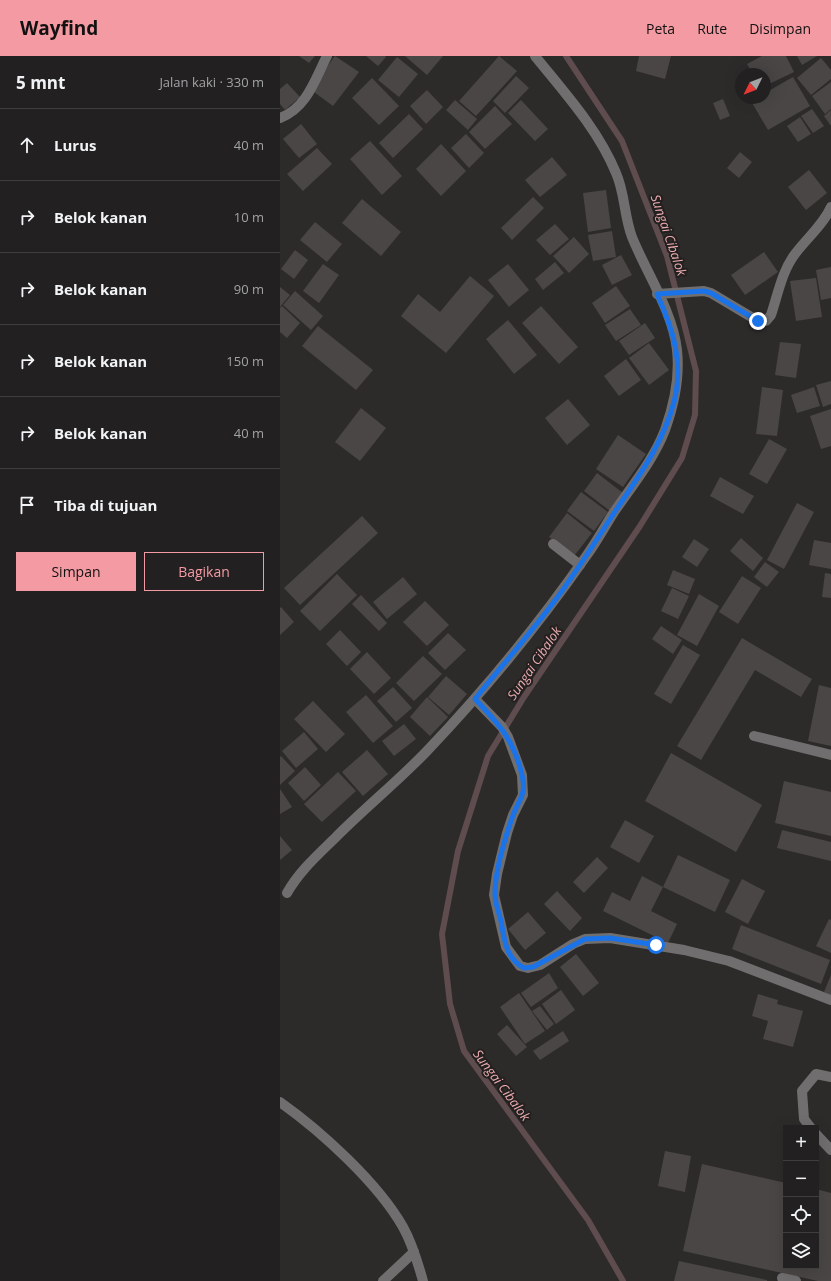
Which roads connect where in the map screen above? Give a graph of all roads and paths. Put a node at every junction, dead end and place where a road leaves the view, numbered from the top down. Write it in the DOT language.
graph roads {
  1 [pos="327,56"];
  2 [pos="535,56"];
  3 [pos="280,118"];
  4 [pos="831,207"];
  5 [pos="657,294"];
  6 [pos="553,544"];
  7 [pos="580,565"];
  8 [pos="475,699"];
  9 [pos="754,736"];
  10 [pos="831,755"];
  11 [pos="287,893"];
  12 [pos="831,1000"];
  13 [pos="831,1077"];
  14 [pos="280,1102"];
  15 [pos="809,1125"];
  16 [pos="819,1137"];
  17 [pos="831,1150"];
  18 [pos="414,1252"];
  19 [pos="782,1278"];
  20 [pos="383,1281"];
  21 [pos="423,1281"];
  22 [pos="796,1281"];
  1 -- 3 [label="street"];
  2 -- 5 [label="street"];
  4 -- 5 [label="street"];
  5 -- 7 [label="street"];
  6 -- 7 [label="street"];
  7 -- 8 [label="street"];
  8 -- 11 [label="street"];
  8 -- 12 [label="street"];
  9 -- 10 [label="street"];
  13 -- 15 [label="street"];
  14 -- 18 [label="street"];
  16 -- 17 [label="street"];
  18 -- 20 [label="street"];
  18 -- 21 [label="street"];
  19 -- 22 [label="street"];
}
